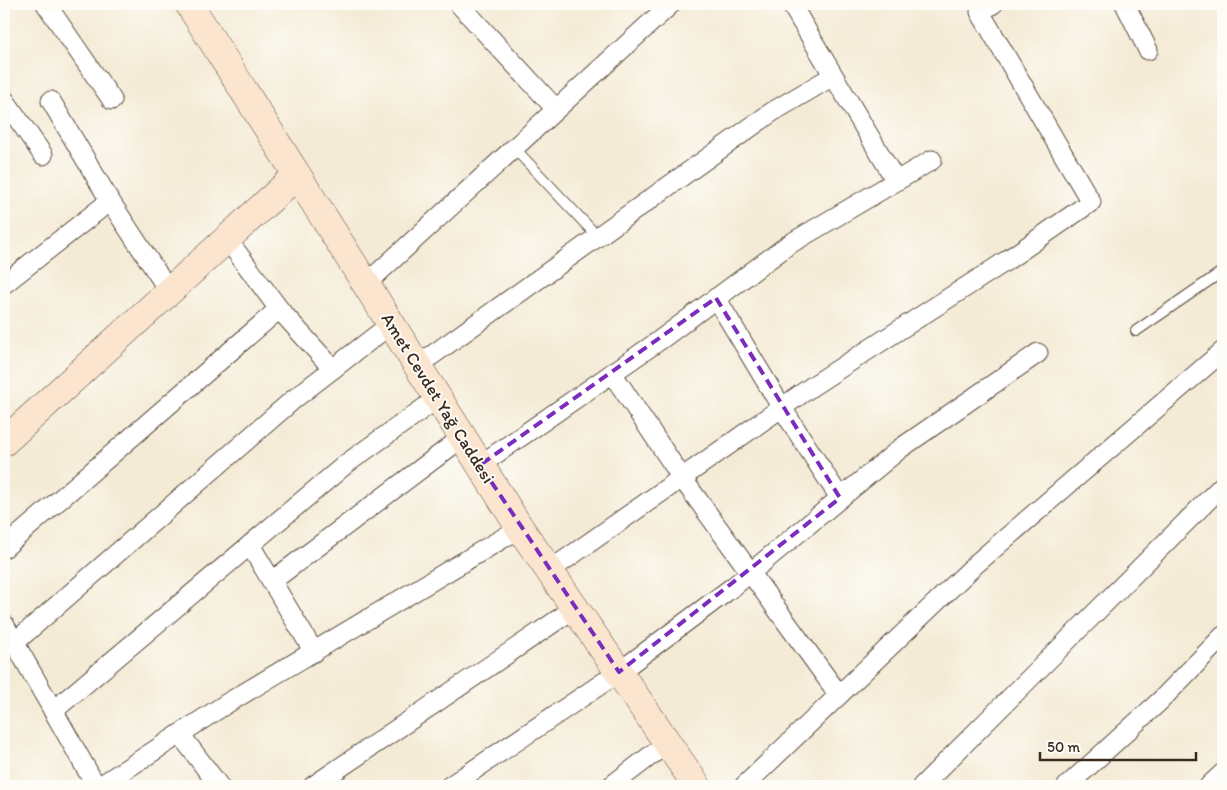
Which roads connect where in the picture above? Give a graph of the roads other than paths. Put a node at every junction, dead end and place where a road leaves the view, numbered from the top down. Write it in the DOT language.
graph roads {
  1 [pos="46,4"];
  2 [pos="189,4"];
  3 [pos="459,4"];
  4 [pos="791,4"];
  5 [pos="992,4"];
  6 [pos="1124,4"];
  7 [pos="669,5"];
  8 [pos="1148,50"];
  9 [pos="834,76"];
  10 [pos="4,99"];
  11 [pos="112,100"];
  12 [pos="51,101"];
  13 [pos="556,109"];
  14 [pos="515,149"];
  15 [pos="43,155"];
  16 [pos="932,160"];
  17 [pos="297,175"];
  18 [pos="896,181"];
  19 [pos="110,201"];
  20 [pos="598,237"];
  21 [pos="227,239"];
  22 [pos="1223,271"];
  23 [pos="4,284"];
  24 [pos="366,284"];
  25 [pos="169,292"];
  26 [pos="716,298"];
  27 [pos="279,309"];
  28 [pos="391,324"];
  29 [pos="1136,331"];
  30 [pos="1223,351"];
  31 [pos="1038,353"];
  32 [pos="417,366"];
  33 [pos="333,369"];
  34 [pos="612,373"];
  35 [pos="438,398"];
  36 [pos="782,408"];
  37 [pos="462,437"];
  38 [pos="4,442"];
  39 [pos="480,465"];
  40 [pos="682,478"];
  41 [pos="1223,485"];
  42 [pos="840,498"];
  43 [pos="520,528"];
  44 [pos="250,545"];
  45 [pos="4,548"];
  46 [pos="549,571"];
  47 [pos="750,572"];
  48 [pos="272,581"];
  49 [pos="575,608"];
  50 [pos="4,624"];
  51 [pos="1223,636"];
  52 [pos="14,642"];
  53 [pos="314,652"];
  54 [pos="619,672"];
  55 [pos="839,695"];
  56 [pos="53,711"];
  57 [pos="180,734"];
  58 [pos="667,743"];
  59 [pos="1223,773"];
  60 [pos="105,784"];
  61 [pos="219,786"];
  62 [pos="313,786"];
  63 [pos="450,786"];
  64 [pos="611,786"];
  65 [pos="697,786"];
  66 [pos="744,786"];
  67 [pos="922,786"];
  68 [pos="1068,786"];
  69 [pos="1209,786"];
  1 -- 11 [label="street"];
  2 -- 17 [label="main road, Amet Cevdet Yağ Caddesi"];
  3 -- 13 [label="street"];
  4 -- 9 [label="street"];
  5 -- 36 [label="street"];
  6 -- 8 [label="street"];
  7 -- 13 [label="street"];
  9 -- 18 [label="street"];
  9 -- 20 [label="street"];
  10 -- 15 [label="street"];
  12 -- 19 [label="street"];
  13 -- 14 [label="street"];
  14 -- 20 [label="lane"];
  14 -- 24 [label="street"];
  16 -- 18 [label="street"];
  17 -- 21 [label="main road"];
  17 -- 24 [label="main road, Amet Cevdet Yağ Caddesi"];
  18 -- 26 [label="street"];
  19 -- 23 [label="street"];
  19 -- 25 [label="street"];
  20 -- 32 [label="street"];
  21 -- 25 [label="main road"];
  21 -- 27 [label="street"];
  22 -- 29 [label="lane"];
  24 -- 28 [label="main road, Amet Cevdet Yağ Caddesi"];
  25 -- 38 [label="main road"];
  26 -- 34 [label="street"];
  26 -- 36 [label="street"];
  27 -- 33 [label="street"];
  27 -- 45 [label="street"];
  28 -- 32 [label="main road, Amet Cevdet Yağ Caddesi"];
  28 -- 33 [label="street"];
  30 -- 55 [label="street"];
  31 -- 42 [label="street"];
  32 -- 35 [label="main road, Amet Cevdet Yağ Caddesi"];
  33 -- 52 [label="street"];
  34 -- 39 [label="street"];
  34 -- 40 [label="street"];
  35 -- 37 [label="main road, Amet Cevdet Yağ Caddesi"];
  35 -- 44 [label="street"];
  36 -- 40 [label="street"];
  36 -- 42 [label="street"];
  37 -- 39 [label="main road, Amet Cevdet Yağ Caddesi"];
  37 -- 48 [label="street"];
  39 -- 43 [label="main road, Amet Cevdet Yağ Caddesi"];
  40 -- 46 [label="street"];
  40 -- 47 [label="street"];
  41 -- 67 [label="street"];
  42 -- 47 [label="street"];
  43 -- 46 [label="main road, Amet Cevdet Yağ Caddesi"];
  43 -- 53 [label="street"];
  44 -- 48 [label="street"];
  44 -- 56 [label="street"];
  46 -- 49 [label="main road, Amet Cevdet Yağ Caddesi"];
  47 -- 54 [label="street"];
  47 -- 55 [label="street"];
  48 -- 53 [label="street"];
  49 -- 54 [label="main road, Amet Cevdet Yağ Caddesi"];
  49 -- 62 [label="street"];
  50 -- 52 [label="street"];
  51 -- 68 [label="street"];
  52 -- 56 [label="street"];
  53 -- 57 [label="street"];
  54 -- 58 [label="main road, Amet Cevdet Yağ Caddesi"];
  54 -- 63 [label="street"];
  55 -- 66 [label="street"];
  56 -- 60 [label="street"];
  57 -- 60 [label="street"];
  57 -- 61 [label="street"];
  58 -- 64 [label="street"];
  58 -- 65 [label="main road, Amet Cevdet Yağ Caddesi"];
  59 -- 69 [label="street"];
}
